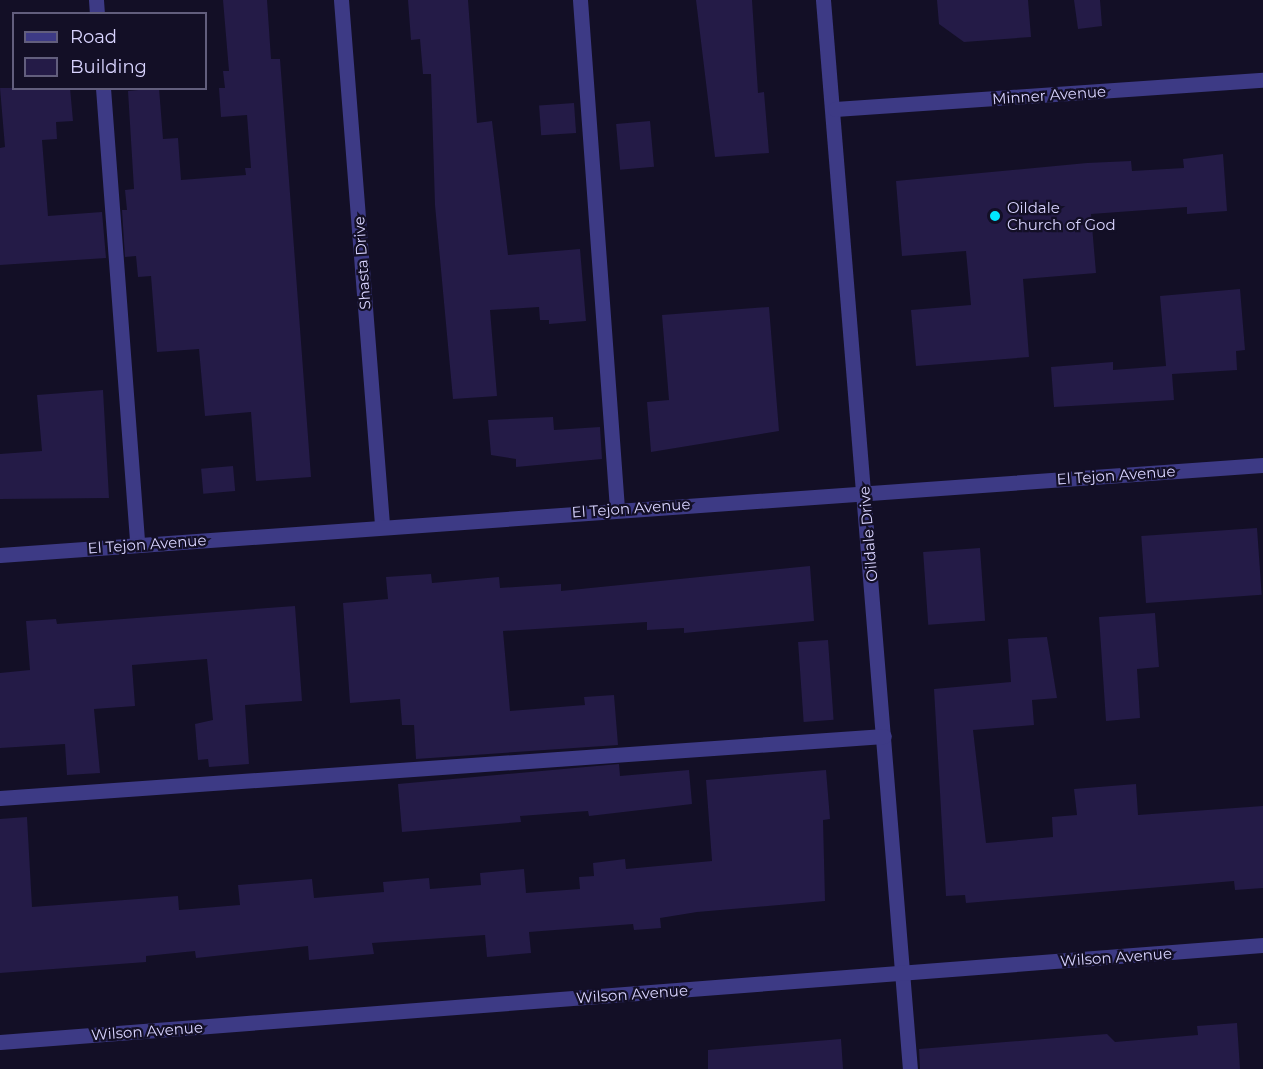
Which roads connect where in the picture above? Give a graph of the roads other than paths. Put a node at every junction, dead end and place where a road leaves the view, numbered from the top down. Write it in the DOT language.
graph roads {
  1 [pos="341,0"];
  2 [pos="580,0"];
  3 [pos="823,0"];
  4 [pos="1263,80"];
  5 [pos="103,90"];
  6 [pos="835,109"];
  7 [pos="1263,465"];
  8 [pos="865,492"];
  9 [pos="617,509"];
  10 [pos="382,525"];
  11 [pos="137,545"];
  12 [pos="0,555"];
  13 [pos="884,736"];
  14 [pos="0,798"];
  15 [pos="1263,945"];
  16 [pos="902,973"];
  17 [pos="0,1042"];
  18 [pos="910,1069"];
  1 -- 10 [label="street, Shasta Drive"];
  2 -- 9 [label="street"];
  3 -- 6 [label="street, Oildale Drive"];
  4 -- 6 [label="street, Minner Avenue"];
  5 -- 11 [label="street"];
  6 -- 8 [label="street, Oildale Drive"];
  7 -- 8 [label="street, El Tejon Avenue"];
  8 -- 9 [label="street, El Tejon Avenue"];
  8 -- 13 [label="street, Oildale Drive"];
  9 -- 10 [label="street, El Tejon Avenue"];
  10 -- 11 [label="street, El Tejon Avenue"];
  11 -- 12 [label="street, El Tejon Avenue"];
  13 -- 14 [label="street"];
  13 -- 16 [label="street, Oildale Drive"];
  15 -- 16 [label="street, Wilson Avenue"];
  16 -- 17 [label="street, Wilson Avenue"];
  16 -- 18 [label="street, Oildale Drive"];
}
